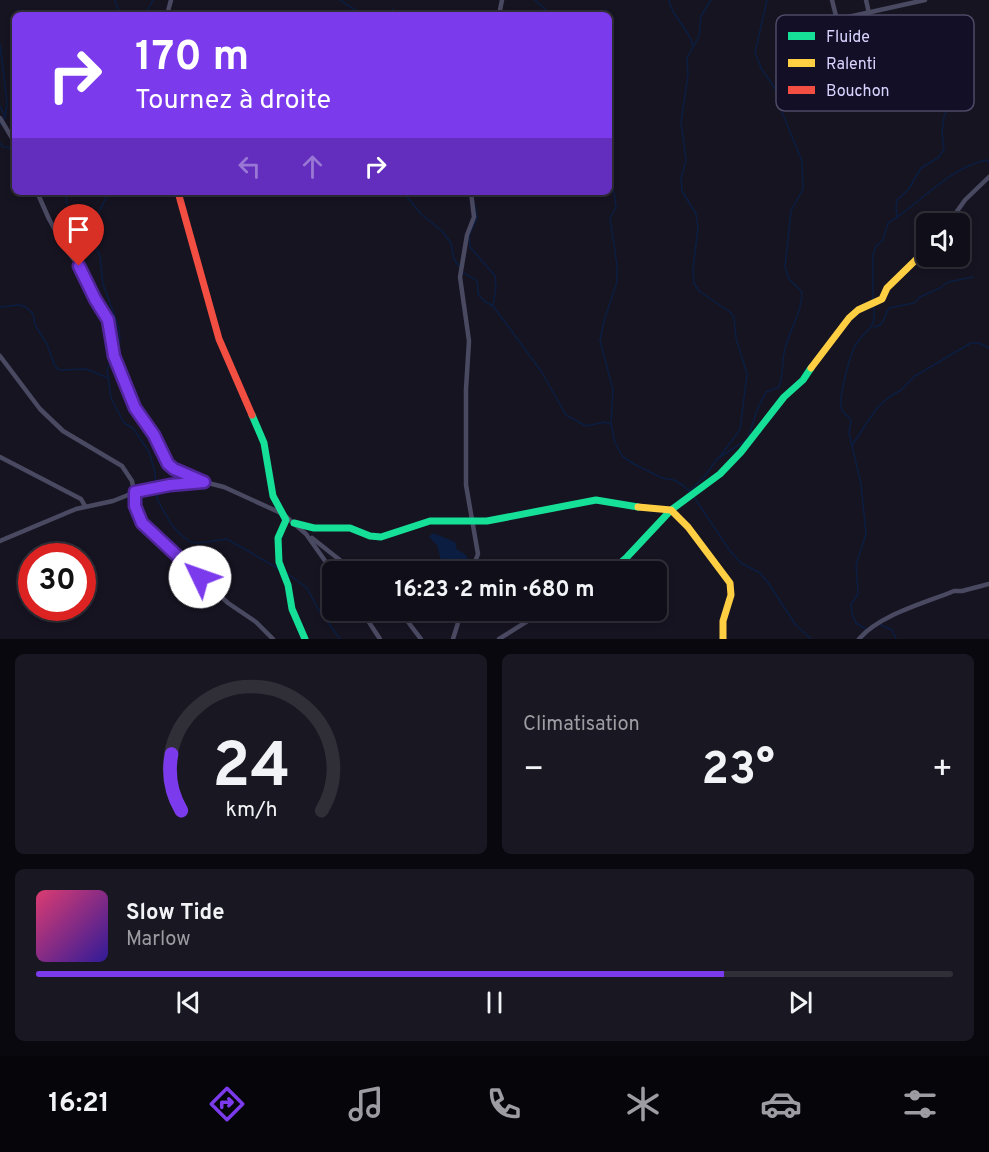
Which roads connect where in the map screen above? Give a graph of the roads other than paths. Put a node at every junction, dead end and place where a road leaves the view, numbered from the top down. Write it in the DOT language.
graph roads {
  1 [pos="832,0"];
  2 [pos="866,0"];
  3 [pos="925,0"];
  4 [pos="868,13"];
  5 [pos="836,15"];
  6 [pos="859,15"];
  7 [pos="0,118"];
  8 [pos="12,138"];
  9 [pos="989,177"];
  10 [pos="38,195"];
  11 [pos="178,195"];
  12 [pos="471,195"];
  13 [pos="956,213"];
  14 [pos="916,260"];
  15 [pos="0,356"];
  16 [pos="0,457"];
  17 [pos="204,482"];
  18 [pos="135,492"];
  19 [pos="85,506"];
  20 [pos="671,510"];
  21 [pos="284,515"];
  22 [pos="472,522"];
  23 [pos="294,523"];
  24 [pos="306,534"];
  25 [pos="0,541"];
  26 [pos="325,561"];
  27 [pos="341,561"];
  28 [pos="475,561"];
  29 [pos="622,561"];
  30 [pos="989,584"];
  31 [pos="368,621"];
  32 [pos="407,621"];
  33 [pos="459,621"];
  34 [pos="527,621"];
  35 [pos="273,639"];
  36 [pos="305,639"];
  37 [pos="380,639"];
  38 [pos="421,639"];
  39 [pos="453,639"];
  40 [pos="499,639"];
  41 [pos="723,639"];
  42 [pos="859,639"];
  1 -- 5 [label="street"];
  2 -- 4 [label="street"];
  3 -- 4 [label="street"];
  4 -- 6 [label="street"];
  7 -- 8 [label="street"];
  9 -- 13 [label="street"];
  10 -- 17 [label="street"];
  11 -- 21 [label="street"];
  12 -- 22 [label="street"];
  14 -- 20 [label="street"];
  15 -- 18 [label="street"];
  16 -- 19 [label="street"];
  17 -- 18 [label="street"];
  17 -- 21 [label="street"];
  18 -- 19 [label="street"];
  18 -- 35 [label="street"];
  19 -- 25 [label="street"];
  20 -- 22 [label="street"];
  20 -- 29 [label="street"];
  20 -- 41 [label="street"];
  21 -- 23 [label="street"];
  21 -- 36 [label="street"];
  22 -- 23 [label="street"];
  22 -- 28 [label="street"];
  23 -- 24 [label="street"];
  24 -- 26 [label="street"];
  24 -- 27 [label="street"];
  30 -- 42 [label="street"];
  31 -- 37 [label="street"];
  32 -- 38 [label="street"];
  33 -- 39 [label="street"];
  34 -- 40 [label="street"];
}
